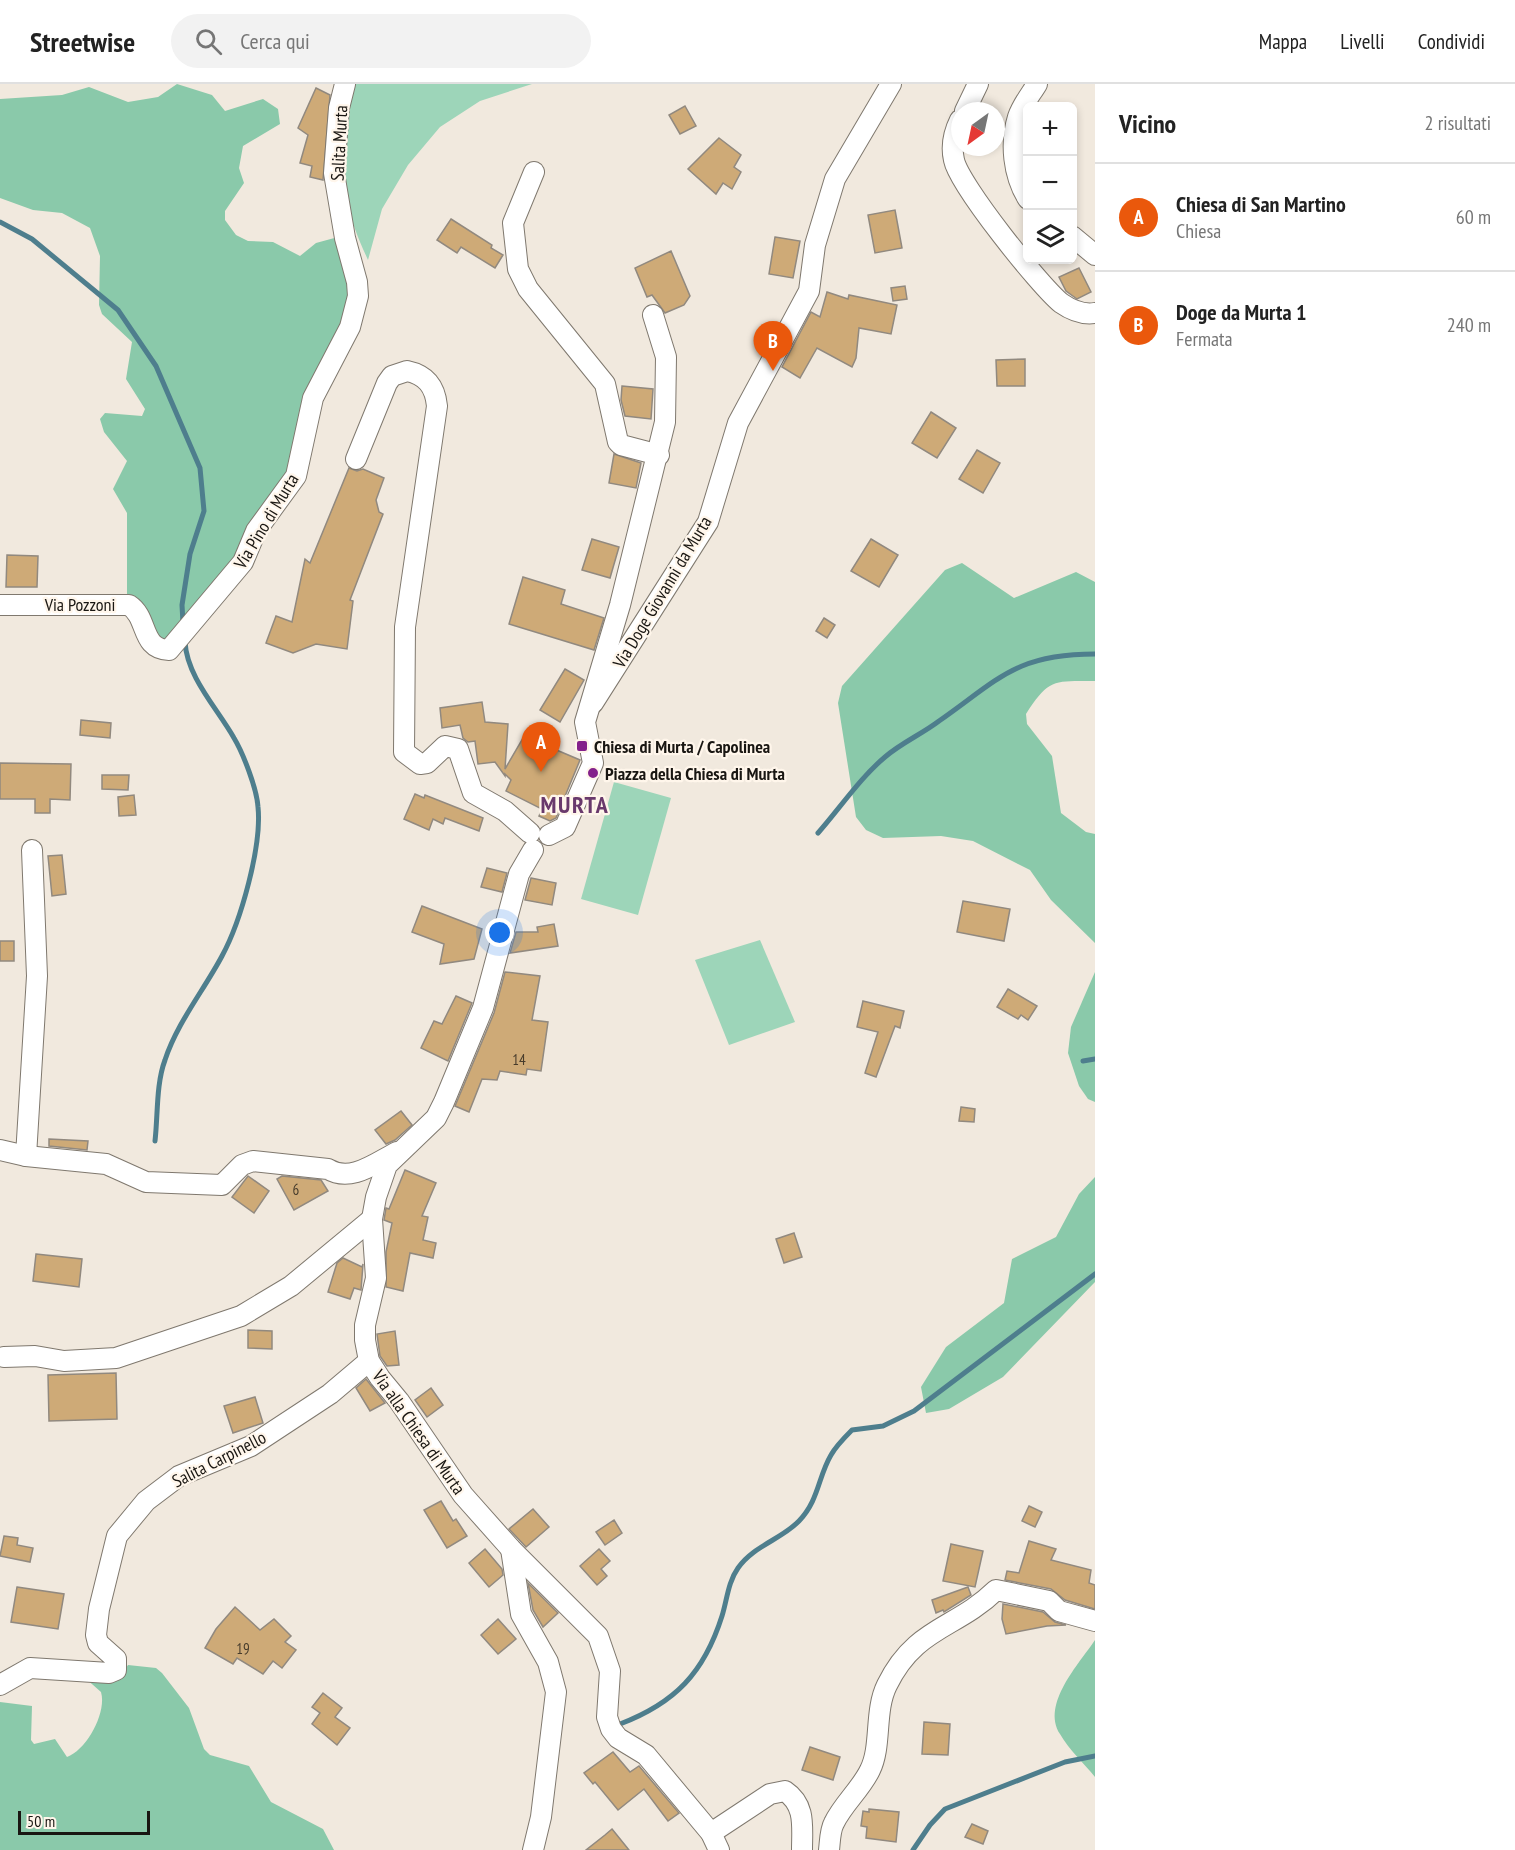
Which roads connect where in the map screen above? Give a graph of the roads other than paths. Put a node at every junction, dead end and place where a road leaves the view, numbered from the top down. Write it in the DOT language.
graph roads {
  1 [pos="345,84"];
  2 [pos="891,84"];
  3 [pos="978,84"];
  4 [pos="1037,84"];
  5 [pos="969,102"];
  6 [pos="954,156"];
  7 [pos="534,172"];
  8 [pos="1023,187"];
  9 [pos="345,238"];
  10 [pos="1077,240"];
  11 [pos="1095,255"];
  12 [pos="1095,313"];
  13 [pos="652,315"];
  14 [pos="659,455"];
  15 [pos="356,459"];
  16 [pos="0,605"];
  17 [pos="193,622"];
  18 [pos="593,703"];
  19 [pos="537,840"];
  20 [pos="32,850"];
  21 [pos="0,1150"];
  22 [pos="400,1151"];
  23 [pos="26,1156"];
  24 [pos="372,1219"];
  25 [pos="4,1357"];
  26 [pos="369,1361"];
  27 [pos="512,1549"];
  28 [pos="1095,1621"];
  29 [pos="0,1685"];
  30 [pos="715,1841"];
  31 [pos="533,1850"];
  32 [pos="802,1850"];
  33 [pos="829,1850"];
  1 -- 9 [label="street, Salita Murta"];
  2 -- 18 [label="street, Via Doge Giovanni da Murta"];
  3 -- 5 [label="street"];
  4 -- 8 [label="street"];
  6 -- 12 [label="street"];
  7 -- 14 [label="street"];
  9 -- 17 [label="street, Via Pino di Murta"];
  10 -- 11 [label="street"];
  13 -- 14 [label="street"];
  14 -- 18 [label="street"];
  15 -- 19 [label="street"];
  16 -- 17 [label="street, Via Pozzoni"];
  18 -- 19 [label="street"];
  19 -- 22 [label="street, Via alla Chiesa di Murta"];
  20 -- 23 [label="street"];
  21 -- 23 [label="street"];
  22 -- 23 [label="street"];
  22 -- 24 [label="street, Via alla Chiesa di Murta"];
  24 -- 25 [label="street"];
  24 -- 26 [label="street, Via alla Chiesa di Murta"];
  26 -- 27 [label="street, Via alla Chiesa di Murta"];
  26 -- 29 [label="street, Salita Carpinello"];
  27 -- 30 [label="street, Via alla Chiesa di Murta"];
  27 -- 31 [label="street"];
  28 -- 33 [label="street"];
  30 -- 32 [label="street"];
}
